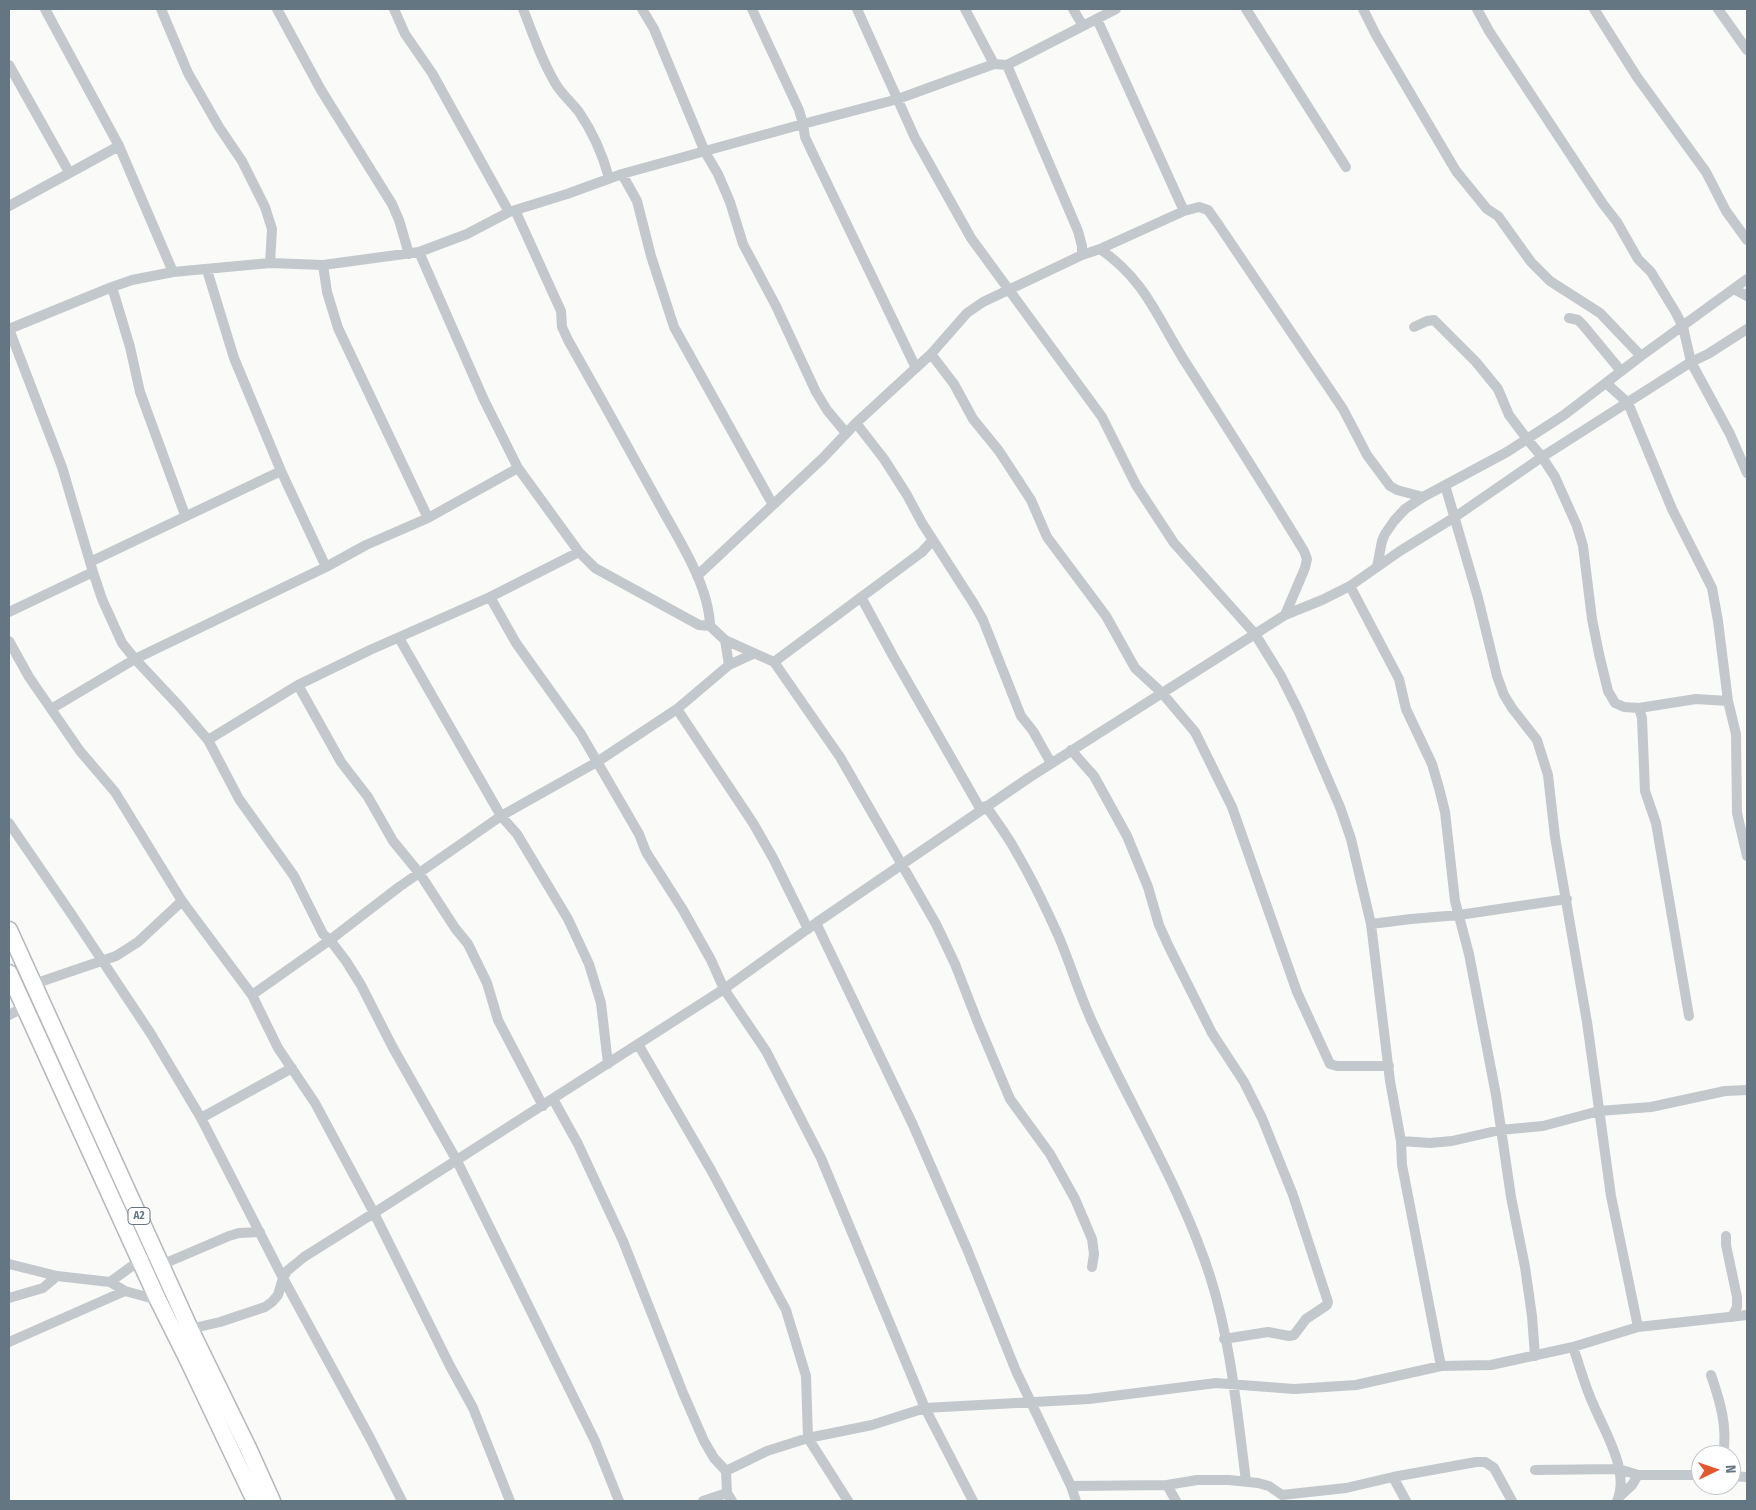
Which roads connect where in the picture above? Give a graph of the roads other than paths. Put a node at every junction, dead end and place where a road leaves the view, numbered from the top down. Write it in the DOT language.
graph roads {
  1 [pos="44,9"];
  2 [pos="161,9"];
  3 [pos="277,9"];
  4 [pos="394,9"];
  5 [pos="523,9"];
  6 [pos="642,9"];
  7 [pos="752,9"];
  8 [pos="857,9"];
  9 [pos="965,9"];
  10 [pos="1073,9"];
  11 [pos="1116,9"];
  12 [pos="1246,9"];
  13 [pos="1363,9"];
  14 [pos="1477,9"];
  15 [pos="1594,9"];
  16 [pos="1718,9"];
  17 [pos="1097,19"];
  18 [pos="1083,26"];
  19 [pos="1747,50"];
  20 [pos="994,64"];
  21 [pos="1007,65"];
  22 [pos="9,66"];
  23 [pos="898,99"];
  24 [pos="803,124"];
  25 [pos="119,146"];
  26 [pos="705,152"];
  27 [pos="1346,167"];
  28 [pos="70,172"];
  29 [pos="622,174"];
  30 [pos="609,178"];
  31 [pos="9,206"];
  32 [pos="512,211"];
  33 [pos="1184,211"];
  34 [pos="1747,240"];
  35 [pos="1100,249"];
  36 [pos="414,253"];
  37 [pos="1082,254"];
  38 [pos="270,263"];
  39 [pos="323,265"];
  40 [pos="207,270"];
  41 [pos="173,272"];
  42 [pos="1747,279"];
  43 [pos="112,287"];
  44 [pos="1734,289"];
  45 [pos="1008,290"];
  46 [pos="1747,296"];
  47 [pos="1569,318"];
  48 [pos="1414,327"];
  49 [pos="1683,327"];
  50 [pos="9,329"];
  51 [pos="1747,330"];
  52 [pos="931,354"];
  53 [pos="1641,356"];
  54 [pos="1691,362"];
  55 [pos="916,368"];
  56 [pos="1621,371"];
  57 [pos="1606,383"];
  58 [pos="1628,404"];
  59 [pos="856,423"];
  60 [pos="846,433"];
  61 [pos="1526,439"];
  62 [pos="1542,457"];
  63 [pos="518,468"];
  64 [pos="281,471"];
  65 [pos="1747,473"];
  66 [pos="1445,485"];
  67 [pos="1423,497"];
  68 [pos="773,505"];
  69 [pos="185,515"];
  70 [pos="428,518"];
  71 [pos="1455,518"];
  72 [pos="933,540"];
  73 [pos="579,552"];
  74 [pos="91,567"];
  75 [pos="326,567"];
  76 [pos="1377,567"];
  77 [pos="697,576"];
  78 [pos="1350,586"];
  79 [pos="490,597"];
  80 [pos="862,597"];
  81 [pos="10,608"];
  82 [pos="1285,616"];
  83 [pos="710,626"];
  84 [pos="1255,634"];
  85 [pos="399,638"];
  86 [pos="725,640"];
  87 [pos="9,641"];
  88 [pos="753,654"];
  89 [pos="135,659"];
  90 [pos="774,662"];
  91 [pos="729,665"];
  92 [pos="298,685"];
  93 [pos="1162,693"];
  94 [pos="1728,701"];
  95 [pos="51,708"];
  96 [pos="1639,708"];
  97 [pos="677,709"];
  98 [pos="208,740"];
  99 [pos="1072,750"];
  100 [pos="597,762"];
  101 [pos="1051,763"];
  102 [pos="984,808"];
  103 [pos="501,816"];
  104 [pos="9,825"];
  105 [pos="1747,856"];
  106 [pos="902,864"];
  107 [pos="420,874"];
  108 [pos="1567,899"];
  109 [pos="182,901"];
  110 [pos="1459,915"];
  111 [pos="1371,924"];
  112 [pos="812,926"];
  113 [pos="9,930"];
  114 [pos="330,940"];
  115 [pos="102,961"];
  116 [pos="9,973"];
  117 [pos="34,984"];
  118 [pos="724,989"];
  119 [pos="252,994"];
  120 [pos="24,1007"];
  121 [pos="9,1015"];
  122 [pos="1688,1016"];
  123 [pos="638,1044"];
  124 [pos="608,1064"];
  125 [pos="1389,1066"];
  126 [pos="292,1068"];
  127 [pos="1747,1090"];
  128 [pos="553,1099"];
  129 [pos="543,1106"];
  130 [pos="1599,1110"];
  131 [pos="201,1118"];
  132 [pos="1500,1130"];
  133 [pos="1401,1141"];
  134 [pos="457,1161"];
  135 [pos="374,1213"];
  136 [pos="260,1232"];
  137 [pos="1726,1236"];
  138 [pos="158,1258"];
  139 [pos="140,1259"];
  140 [pos="9,1264"];
  141 [pos="1092,1267"];
  142 [pos="57,1276"];
  143 [pos="283,1278"];
  144 [pos="110,1282"];
  145 [pos="125,1291"];
  146 [pos="9,1298"];
  147 [pos="158,1300"];
  148 [pos="1747,1315"];
  149 [pos="1732,1317"];
  150 [pos="1638,1328"];
  151 [pos="190,1329"];
  152 [pos="1224,1339"];
  153 [pos="9,1342"];
  154 [pos="1573,1348"];
  155 [pos="1535,1356"];
  156 [pos="1441,1366"];
  157 [pos="1711,1375"];
  158 [pos="1234,1385"];
  159 [pos="1032,1403"];
  160 [pos="925,1408"];
  161 [pos="808,1438"];
  162 [pos="1723,1445"];
  163 [pos="1619,1469"];
  164 [pos="1535,1470"];
  165 [pos="726,1471"];
  166 [pos="1638,1475"];
  167 [pos="1691,1475"];
  168 [pos="1393,1477"];
  169 [pos="1246,1481"];
  170 [pos="1167,1485"];
  171 [pos="1071,1486"];
  172 [pos="730,1497"];
  173 [pos="1282,1498"];
  174 [pos="1618,1499"];
  175 [pos="255,1501"];
  176 [pos="272,1501"];
  177 [pos="402,1501"];
  178 [pos="510,1501"];
  179 [pos="619,1501"];
  180 [pos="703,1501"];
  181 [pos="848,1501"];
  182 [pos="973,1501"];
  183 [pos="1076,1501"];
  184 [pos="1176,1501"];
  185 [pos="1406,1501"];
  186 [pos="1512,1501"];
  1 -- 25 [label="street"];
  2 -- 38 [label="street"];
  3 -- 36 [label="street"];
  4 -- 32 [label="street"];
  5 -- 30 [label="street"];
  6 -- 26 [label="street"];
  7 -- 24 [label="street"];
  8 -- 23 [label="street"];
  9 -- 20 [label="street"];
  10 -- 18 [label="street"];
  11 -- 17 [label="street"];
  12 -- 27 [label="street"];
  13 -- 53 [label="street"];
  14 -- 49 [label="street"];
  15 -- 34 [label="street"];
  16 -- 19 [label="street"];
  17 -- 18 [label="street"];
  17 -- 33 [label="street"];
  18 -- 21 [label="street"];
  20 -- 21 [label="street"];
  20 -- 23 [label="street"];
  21 -- 37 [label="street"];
  22 -- 28 [label="street"];
  23 -- 24 [label="street"];
  23 -- 45 [label="street"];
  24 -- 26 [label="street"];
  24 -- 55 [label="street"];
  25 -- 28 [label="street"];
  25 -- 41 [label="street"];
  26 -- 29 [label="street"];
  26 -- 60 [label="street"];
  28 -- 31 [label="street"];
  29 -- 30 [label="street"];
  29 -- 68 [label="street"];
  30 -- 32 [label="street"];
  32 -- 36 [label="street"];
  32 -- 77 [label="street"];
  33 -- 35 [label="street"];
  33 -- 67 [label="street"];
  35 -- 37 [label="street"];
  35 -- 82 [label="street"];
  36 -- 39 [label="street"];
  36 -- 63 [label="street"];
  37 -- 45 [label="street"];
  38 -- 39 [label="street"];
  38 -- 40 [label="street"];
  39 -- 70 [label="street"];
  40 -- 41 [label="street"];
  40 -- 64 [label="street"];
  41 -- 43 [label="street"];
  42 -- 44 [label="street"];
  43 -- 50 [label="street"];
  43 -- 69 [label="street"];
  44 -- 46 [label="street"];
  44 -- 49 [label="street"];
  45 -- 52 [label="street"];
  45 -- 84 [label="street"];
  47 -- 56 [label="street"];
  48 -- 61 [label="street"];
  49 -- 53 [label="street"];
  49 -- 54 [label="street"];
  50 -- 74 [label="street"];
  51 -- 54 [label="street"];
  52 -- 55 [label="street"];
  52 -- 93 [label="street"];
  53 -- 56 [label="street"];
  54 -- 58 [label="street"];
  54 -- 65 [label="street"];
  55 -- 59 [label="street"];
  56 -- 57 [label="street"];
  57 -- 58 [label="street"];
  57 -- 61 [label="street"];
  58 -- 62 [label="street"];
  58 -- 94 [label="street"];
  59 -- 60 [label="street"];
  59 -- 72 [label="street"];
  60 -- 68 [label="street"];
  61 -- 62 [label="street"];
  61 -- 66 [label="street"];
  62 -- 71 [label="street"];
  62 -- 96 [label="street"];
  63 -- 70 [label="street"];
  63 -- 73 [label="street"];
  64 -- 69 [label="street"];
  64 -- 75 [label="street"];
  66 -- 67 [label="street"];
  66 -- 71 [label="street"];
  67 -- 76 [label="street"];
  68 -- 77 [label="street"];
  69 -- 74 [label="street"];
  70 -- 75 [label="street"];
  71 -- 76 [label="street"];
  71 -- 108 [label="street"];
  72 -- 80 [label="street"];
  72 -- 101 [label="street"];
  73 -- 79 [label="street"];
  73 -- 83 [label="street"];
  74 -- 81 [label="street"];
  74 -- 89 [label="street"];
  75 -- 89 [label="street"];
  76 -- 78 [label="street"];
  77 -- 83 [label="street"];
  78 -- 82 [label="street"];
  78 -- 110 [label="street"];
  79 -- 85 [label="street"];
  79 -- 100 [label="street"];
  80 -- 90 [label="street"];
  80 -- 102 [label="street"];
  82 -- 84 [label="street"];
  83 -- 86 [label="street"];
  84 -- 93 [label="street"];
  84 -- 111 [label="street"];
  85 -- 92 [label="street"];
  85 -- 103 [label="street"];
  86 -- 88 [label="street"];
  86 -- 91 [label="street"];
  87 -- 95 [label="street"];
  88 -- 90 [label="street"];
  88 -- 91 [label="street"];
  89 -- 95 [label="street"];
  89 -- 98 [label="street"];
  90 -- 106 [label="street"];
  91 -- 97 [label="street"];
  92 -- 98 [label="street"];
  92 -- 107 [label="street"];
  93 -- 99 [label="street"];
  93 -- 125 [label="street"];
  94 -- 96 [label="street"];
  94 -- 105 [label="street"];
  95 -- 109 [label="street"];
  96 -- 122 [label="street"];
  97 -- 100 [label="street"];
  97 -- 112 [label="street"];
  98 -- 114 [label="street"];
  99 -- 101 [label="street"];
  99 -- 152 [label="street"];
  100 -- 103 [label="street"];
  100 -- 118 [label="street"];
  101 -- 102 [label="street"];
  102 -- 106 [label="street"];
  102 -- 152 [label="street"];
  103 -- 107 [label="street"];
  103 -- 124 [label="street"];
  104 -- 115 [label="street"];
  106 -- 112 [label="street"];
  106 -- 141 [label="street"];
  107 -- 114 [label="street"];
  107 -- 129 [label="street"];
  108 -- 110 [label="street"];
  108 -- 130 [label="street"];
  109 -- 115 [label="street"];
  109 -- 119 [label="street"];
  110 -- 111 [label="street"];
  110 -- 132 [label="street"];
  111 -- 125 [label="street"];
  112 -- 118 [label="street"];
  112 -- 159 [label="street"];
  113 -- 117 [label="highway, A2"];
  114 -- 119 [label="street"];
  114 -- 134 [label="street"];
  115 -- 117 [label="street"];
  115 -- 131 [label="street"];
  116 -- 120 [label="highway, A2"];
  117 -- 138 [label="highway, A2"];
  118 -- 123 [label="street"];
  118 -- 160 [label="street"];
  119 -- 126 [label="street"];
  120 -- 121 [label="street"];
  120 -- 139 [label="highway, A2"];
  123 -- 124 [label="street"];
  123 -- 161 [label="street"];
  124 -- 128 [label="street"];
  125 -- 133 [label="street"];
  126 -- 131 [label="street"];
  126 -- 135 [label="street"];
  127 -- 130 [label="street"];
  128 -- 129 [label="street"];
  128 -- 165 [label="street"];
  129 -- 134 [label="street"];
  130 -- 132 [label="street"];
  130 -- 150 [label="street"];
  131 -- 136 [label="street"];
  132 -- 133 [label="street"];
  132 -- 155 [label="street"];
  133 -- 156 [label="street"];
  134 -- 135 [label="street"];
  134 -- 179 [label="street"];
  135 -- 143 [label="street"];
  135 -- 178 [label="street"];
  136 -- 138 [label="street"];
  136 -- 143 [label="street"];
  137 -- 149 [label="street"];
  138 -- 139 [label="street"];
  138 -- 151 [label="highway, A2"];
  139 -- 144 [label="street"];
  139 -- 147 [label="highway, A2"];
  140 -- 142 [label="street"];
  142 -- 144 [label="street"];
  142 -- 146 [label="street"];
  143 -- 151 [label="street"];
  143 -- 177 [label="street"];
  144 -- 145 [label="street"];
  145 -- 147 [label="street"];
  145 -- 153 [label="street"];
  147 -- 175 [label="highway, A2"];
  148 -- 149 [label="street"];
  149 -- 150 [label="street"];
  150 -- 154 [label="street"];
  151 -- 176 [label="highway, A2"];
  152 -- 158 [label="street"];
  154 -- 155 [label="street"];
  154 -- 163 [label="street"];
  155 -- 156 [label="street"];
  156 -- 158 [label="street"];
  157 -- 162 [label="street"];
  158 -- 159 [label="street"];
  158 -- 169 [label="street"];
  159 -- 160 [label="street"];
  159 -- 171 [label="street"];
  160 -- 161 [label="street"];
  160 -- 182 [label="street"];
  161 -- 165 [label="street"];
  161 -- 181 [label="street"];
  163 -- 164 [label="street"];
  163 -- 166 [label="street"];
  163 -- 174 [label="street"];
  165 -- 172 [label="street"];
  166 -- 167 [label="street"];
  166 -- 174 [label="street"];
  168 -- 173 [label="street"];
  168 -- 185 [label="street"];
  168 -- 186 [label="street"];
  169 -- 170 [label="street"];
  169 -- 173 [label="street"];
  170 -- 171 [label="street"];
  170 -- 184 [label="street"];
  171 -- 183 [label="street"];
  172 -- 180 [label="street"];
}
